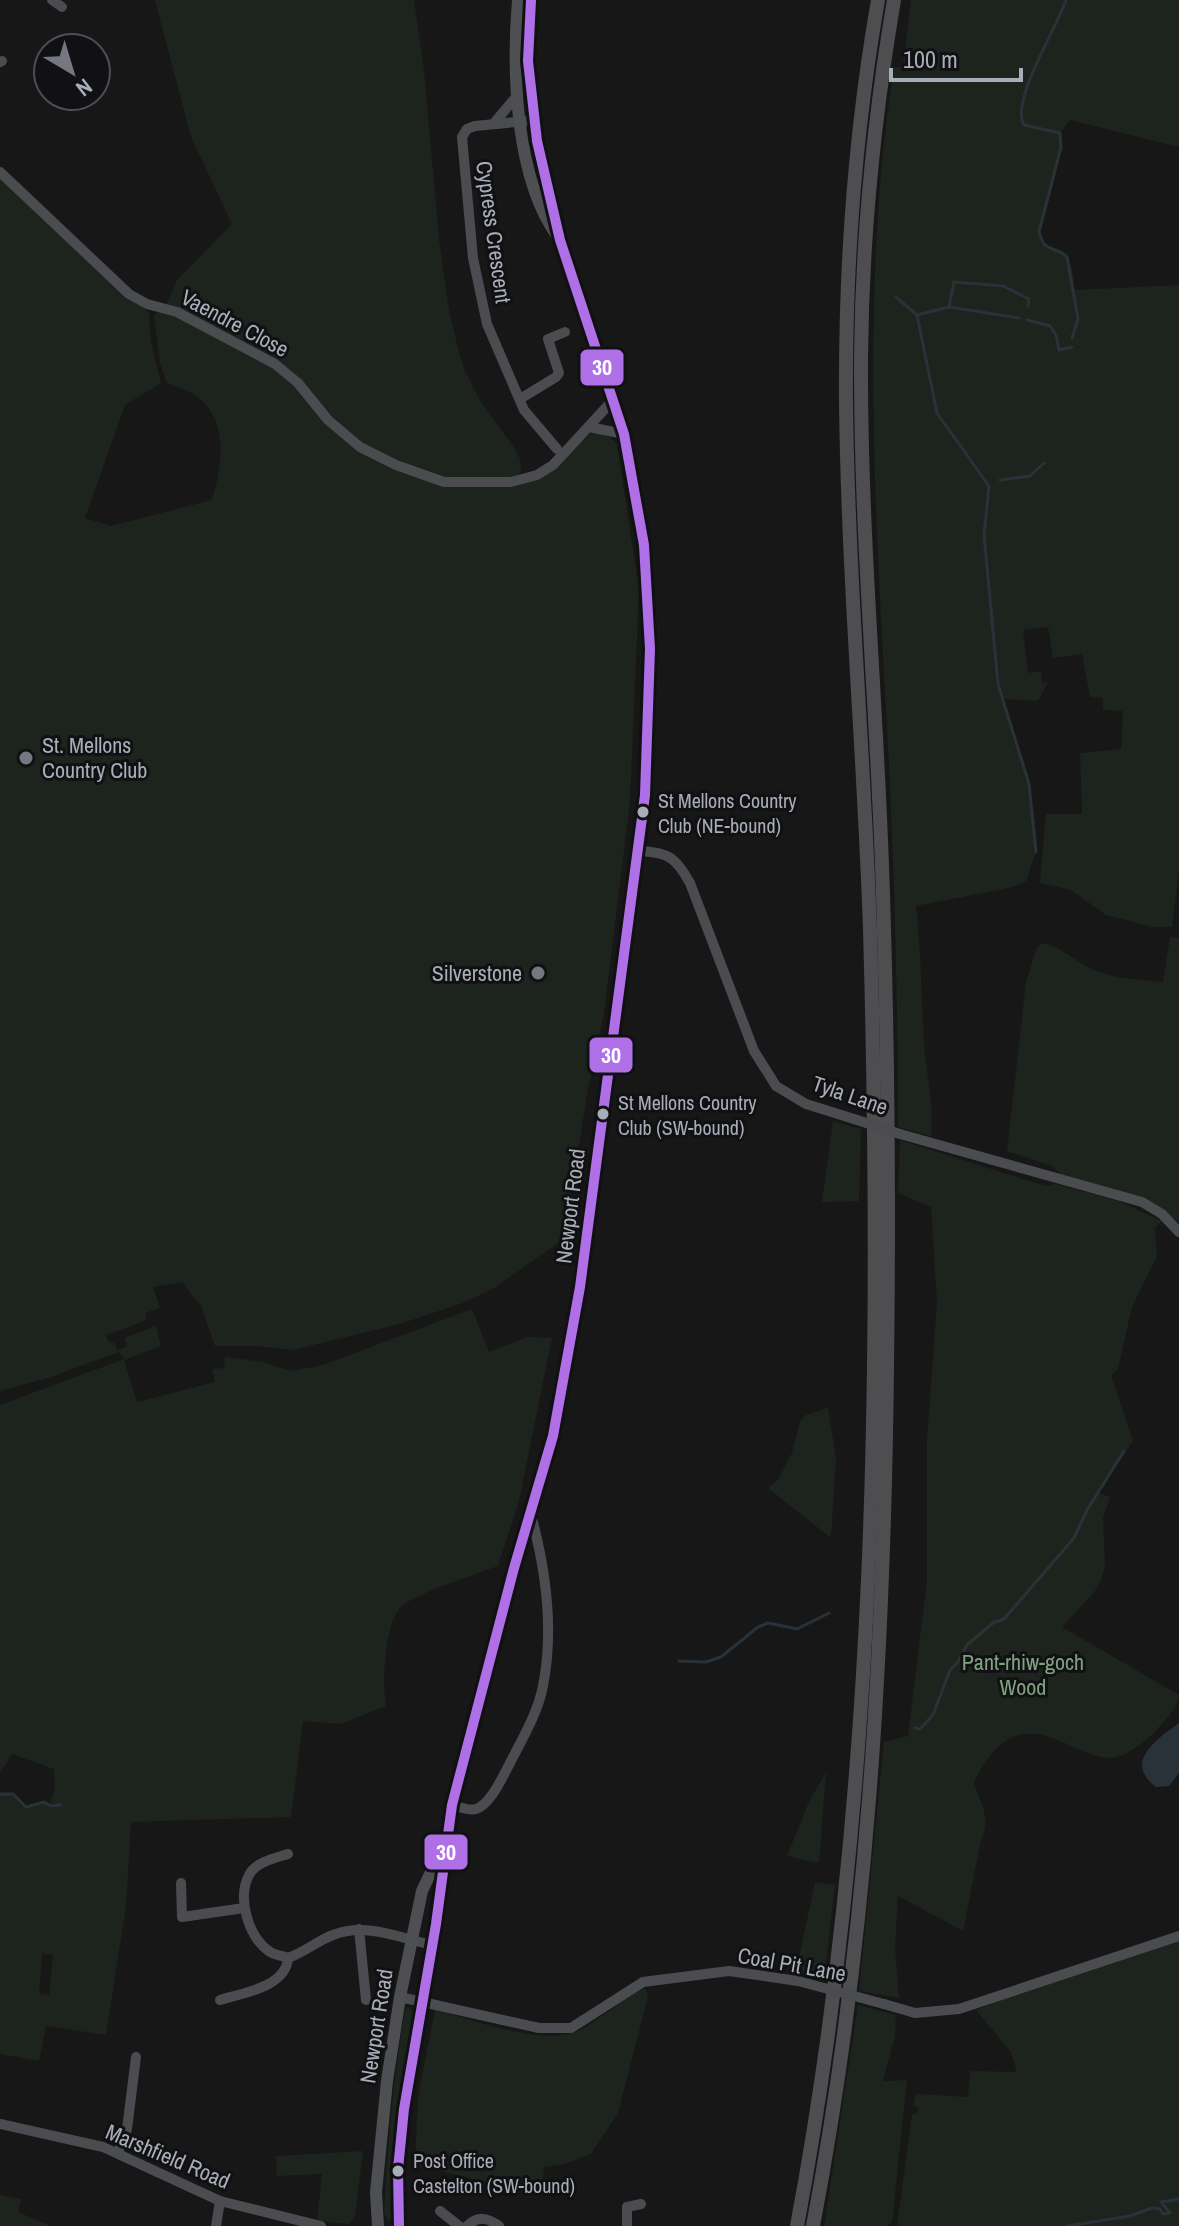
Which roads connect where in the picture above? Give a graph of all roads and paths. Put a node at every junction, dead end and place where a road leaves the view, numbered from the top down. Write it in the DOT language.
graph roads {
  1 [pos="518,0"];
  2 [pos="531,0"];
  3 [pos="878,0"];
  4 [pos="894,0"];
  5 [pos="516,97"];
  6 [pos="533,120"];
  7 [pos="495,122"];
  8 [pos="519,122"];
  9 [pos="0,172"];
  10 [pos="560,240"];
  11 [pos="565,332"];
  12 [pos="614,399"];
  13 [pos="522,405"];
  14 [pos="589,427"];
  15 [pos="624,434"];
  16 [pos="557,449"];
  17 [pos="639,851"];
  18 [pos="1179,1232"];
  19 [pos="531,1515"];
  20 [pos="452,1805"];
  21 [pos="446,1839"];
  22 [pos="288,1854"];
  23 [pos="181,1883"];
  24 [pos="244,1908"];
  25 [pos="359,1929"];
  26 [pos="1179,1936"];
  27 [pos="412,1941"];
  28 [pos="432,1945"];
  29 [pos="288,1958"];
  30 [pos="400,1997"];
  31 [pos="220,2000"];
  32 [pos="366,2000"];
  33 [pos="424,2001"];
  34 [pos="136,2057"];
  35 [pos="0,2124"];
  36 [pos="118,2152"];
  37 [pos="220,2201"];
  38 [pos="641,2204"];
  39 [pos="440,2211"];
  40 [pos="216,2226"];
  41 [pos="321,2226"];
  42 [pos="378,2226"];
  43 [pos="399,2226"];
  44 [pos="459,2226"];
  45 [pos="467,2226"];
  46 [pos="499,2226"];
  47 [pos="627,2226"];
  48 [pos="797,2226"];
  49 [pos="813,2226"];
  1 -- 5 [label="main road, Newport Road"];
  2 -- 6 [label="main road, Newport Road"];
  3 -- 48 [label="highway"];
  4 -- 49 [label="highway"];
  5 -- 7 [label="street, Cypress Crescent"];
  5 -- 8 [label="main road, Newport Road"];
  6 -- 8 [label="street, Cypress Crescent"];
  6 -- 10 [label="main road, Newport Road"];
  7 -- 8 [label="street, Cypress Crescent"];
  7 -- 13 [label="street, Cypress Crescent"];
  8 -- 10 [label="main road, Newport Road"];
  9 -- 14 [label="street, Vaendre Close"];
  10 -- 12 [label="main road, Newport Road"];
  11 -- 13 [label="street"];
  12 -- 14 [label="street, Vaendre Close"];
  12 -- 15 [label="main road, Newport Road"];
  13 -- 16 [label="street"];
  14 -- 15 [label="street"];
  15 -- 17 [label="main road, Newport Road"];
  17 -- 18 [label="street, Tyla Lane, bridge"];
  17 -- 19 [label="main road, Newport Road"];
  19 -- 20 [label="main road, Newport Road"];
  19 -- 20 [label="street"];
  20 -- 21 [label="main road, Newport Road"];
  21 -- 27 [label="main road, Newport Road"];
  21 -- 28 [label="main road, Newport Road"];
  22 -- 24 [label="street"];
  23 -- 24 [label="street"];
  24 -- 29 [label="street"];
  25 -- 27 [label="street"];
  25 -- 29 [label="street"];
  25 -- 32 [label="street"];
  26 -- 33 [label="street, Coal Pit Lane, bridge"];
  27 -- 28 [label="street"];
  27 -- 30 [label="main road, Newport Road"];
  28 -- 33 [label="main road, Newport Road"];
  29 -- 31 [label="street"];
  30 -- 33 [label="street, Coal Pit Lane"];
  30 -- 42 [label="main road, Newport Road"];
  33 -- 43 [label="main road, Newport Road"];
  34 -- 36 [label="street"];
  35 -- 36 [label="street, Marshfield Road"];
  36 -- 37 [label="street, Marshfield Road"];
  37 -- 40 [label="street"];
  37 -- 41 [label="street, Marshfield Road"];
  38 -- 47 [label="street"];
  39 -- 44 [label="street"];
  45 -- 46 [label="street"];
}
